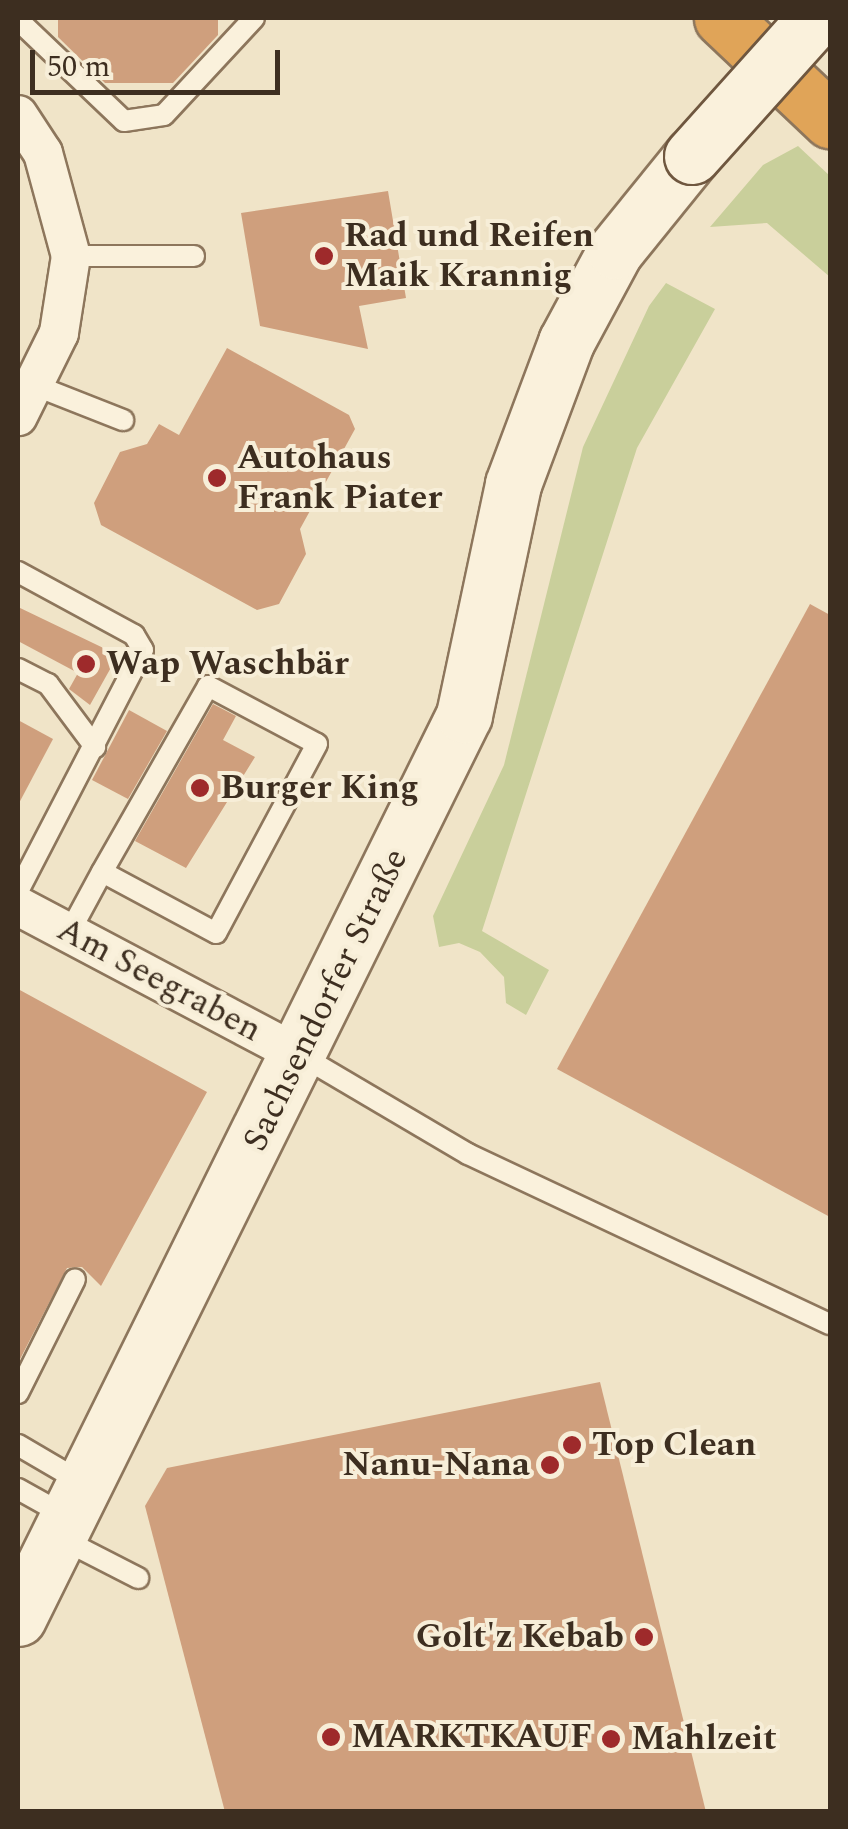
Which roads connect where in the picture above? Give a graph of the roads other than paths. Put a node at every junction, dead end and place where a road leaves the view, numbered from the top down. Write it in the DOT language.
graph roads {
  1 [pos="254,18"];
  2 [pos="722,18"];
  3 [pos="816,18"];
  4 [pos="18,20"];
  5 [pos="830,31"];
  6 [pos="18,114"];
  7 [pos="830,120"];
  8 [pos="71,256"];
  9 [pos="194,256"];
  10 [pos="26,400"];
  11 [pos="122,420"];
  12 [pos="18,572"];
  13 [pos="18,669"];
  14 [pos="96,747"];
  15 [pos="102,872"];
  16 [pos="18,891"];
  17 [pos="18,906"];
  18 [pos="69,933"];
  19 [pos="300,1054"];
  20 [pos="76,1279"];
  21 [pos="830,1324"];
  22 [pos="18,1394"];
  23 [pos="18,1445"];
  24 [pos="18,1489"];
  25 [pos="71,1513"];
  26 [pos="138,1578"];
  27 [pos="18,1618"];
  1 -- 4 [label="lane"];
  2 -- 7 [label="highway"];
  3 -- 5 [label="highway"];
  3 -- 19 [label="main road, Sachsendorfer Straße, bridge"];
  6 -- 8 [label="street"];
  8 -- 9 [label="lane"];
  8 -- 10 [label="street"];
  10 -- 11 [label="lane"];
  12 -- 14 [label="lane"];
  13 -- 14 [label="lane"];
  14 -- 16 [label="lane"];
  15 -- 15 [label="lane"];
  15 -- 18 [label="lane"];
  17 -- 18 [label="street, Am Seegraben"];
  18 -- 19 [label="street, Am Seegraben"];
  19 -- 21 [label="lane"];
  19 -- 25 [label="main road, Sachsendorfer Straße"];
  20 -- 22 [label="lane"];
  23 -- 25 [label="lane"];
  24 -- 25 [label="lane"];
  25 -- 26 [label="lane"];
  25 -- 27 [label="main road, Sachsendorfer Straße"];
}
